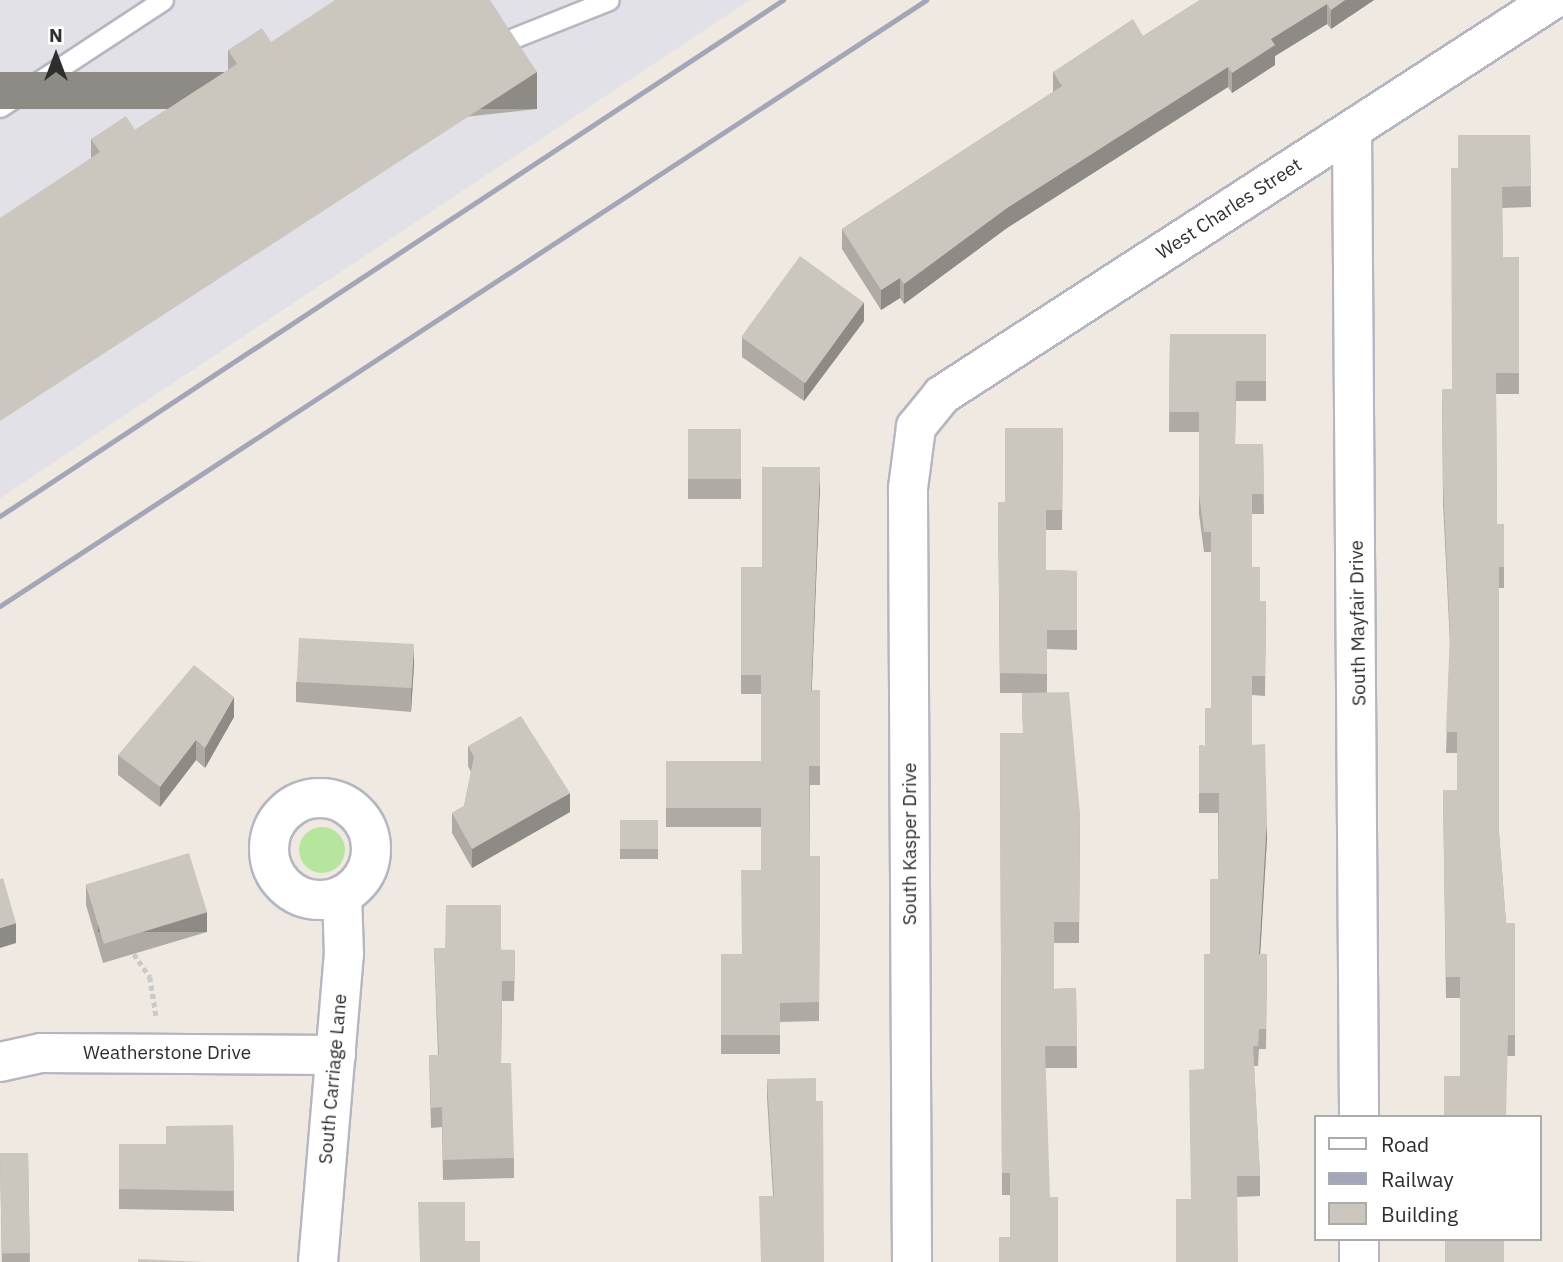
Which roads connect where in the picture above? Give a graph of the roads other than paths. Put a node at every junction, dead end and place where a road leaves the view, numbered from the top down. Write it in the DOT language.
graph roads {
  1 [pos="163,0"];
  2 [pos="608,0"];
  3 [pos="1552,0"];
  4 [pos="511,39"];
  5 [pos="0,107"];
  6 [pos="1352,130"];
  7 [pos="915,427"];
  8 [pos="342,895"];
  9 [pos="336,1055"];
  10 [pos="0,1062"];
  11 [pos="1359,1115"];
  12 [pos="1359,1241"];
  13 [pos="318,1262"];
  14 [pos="912,1262"];
  15 [pos="1360,1262"];
  1 -- 5 [label="lane"];
  2 -- 4 [label="lane"];
  3 -- 6 [label="street, West Charles Street"];
  6 -- 7 [label="street, West Charles Street"];
  6 -- 11 [label="street, South Mayfair Drive"];
  7 -- 14 [label="street, South Kasper Drive"];
  8 -- 9 [label="street, South Carriage Lane"];
  9 -- 10 [label="street, Weatherstone Drive"];
  9 -- 13 [label="street, South Carriage Lane"];
  12 -- 15 [label="street"];
}
